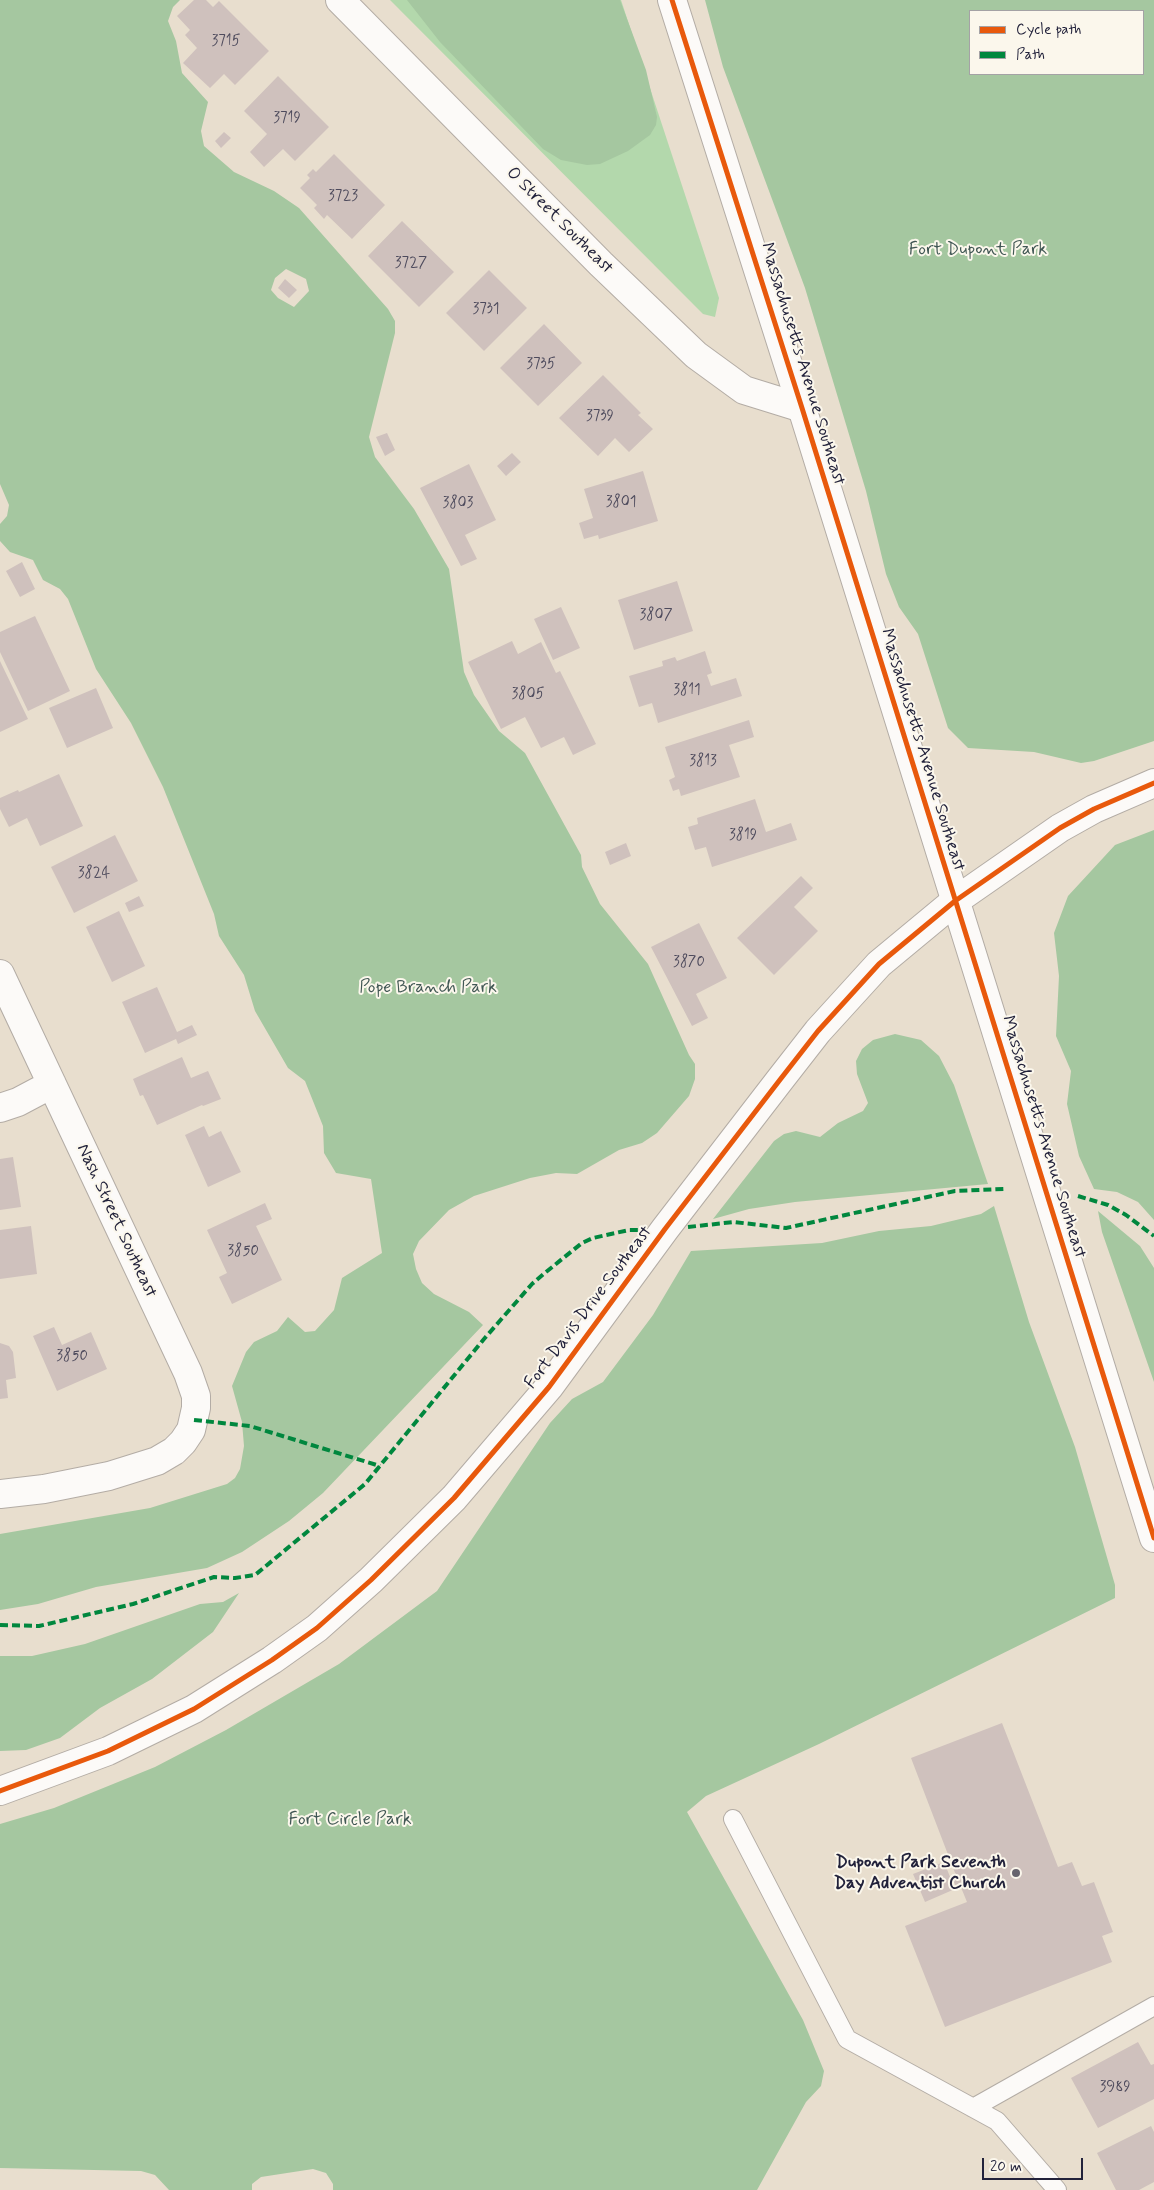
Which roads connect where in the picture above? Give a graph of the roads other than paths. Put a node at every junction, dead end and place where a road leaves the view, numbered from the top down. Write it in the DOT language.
graph roads {
  1 [pos="340,0"];
  2 [pos="672,0"];
  3 [pos="802,408"];
  4 [pos="1154,783"];
  5 [pos="955,901"];
  6 [pos="0,974"];
  7 [pos="52,1084"];
  8 [pos="0,1108"];
  9 [pos="0,1494"];
  10 [pos="1154,1538"];
  11 [pos="0,1791"];
  12 [pos="733,1819"];
  13 [pos="1154,2006"];
  14 [pos="972,2108"];
  15 [pos="1057,2190"];
  1 -- 3 [label="street, O Street Southeast"];
  2 -- 3 [label="street, Massachusetts Avenue Southeast"];
  3 -- 5 [label="street, Massachusetts Avenue Southeast"];
  4 -- 5 [label="street, Fort Davis Drive Southeast"];
  5 -- 10 [label="street, Massachusetts Avenue Southeast"];
  5 -- 11 [label="street, Fort Davis Drive Southeast"];
  6 -- 7 [label="street, Nash Street Southeast"];
  7 -- 8 [label="street"];
  7 -- 9 [label="street, Nash Street Southeast"];
  12 -- 14 [label="lane"];
  13 -- 14 [label="lane"];
  14 -- 15 [label="lane"];
}
